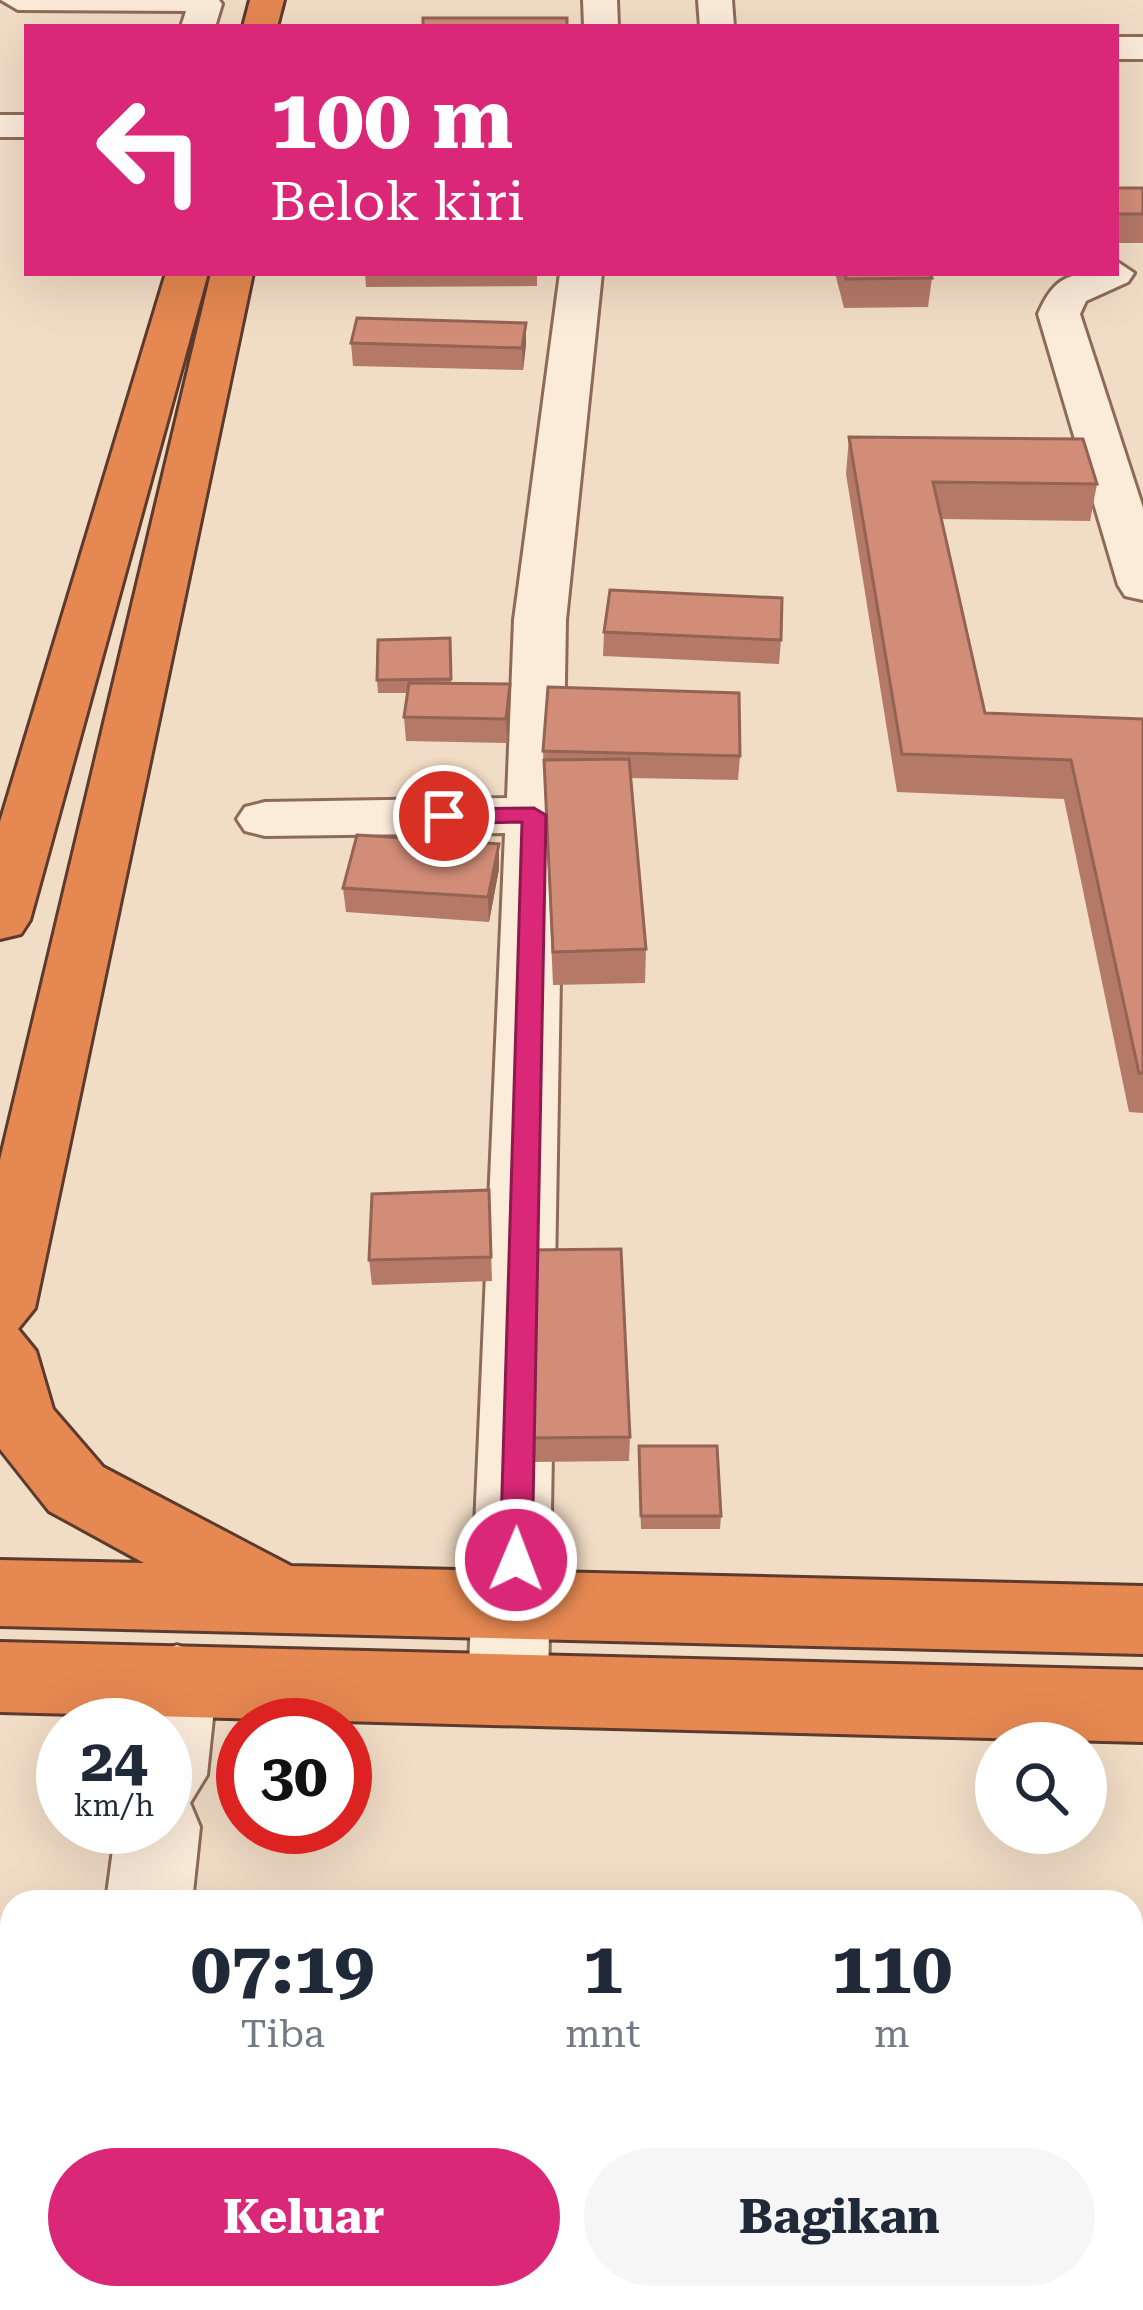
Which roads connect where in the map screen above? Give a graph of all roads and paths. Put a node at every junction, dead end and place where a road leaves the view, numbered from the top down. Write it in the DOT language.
graph roads {
  1 [pos="19,0"];
  2 [pos="0,13"];
  3 [pos="199,24"];
  4 [pos="186,276"];
  5 [pos="231,276"];
  6 [pos="581,276"];
  7 [pos="1107,276"];
  8 [pos="1143,585"];
  9 [pos="534,815"];
  10 [pos="265,819"];
  11 [pos="0,920"];
  12 [pos="0,1308"];
  13 [pos="0,1352"];
  14 [pos="0,1593"];
  15 [pos="287,1603"];
  16 [pos="514,1606"];
  17 [pos="1143,1620"];
  18 [pos="0,1676"];
  19 [pos="177,1680"];
  20 [pos="508,1689"];
  21 [pos="175,1698"];
  22 [pos="1143,1706"];
  23 [pos="155,1854"];
  24 [pos="150,1890"];
  1 -- 2 [label="street"];
  1 -- 3 [label="street"];
  4 -- 11 [label="highway"];
  5 -- 12 [label="highway"];
  6 -- 9 [label="street"];
  7 -- 8 [label="street"];
  9 -- 10 [label="street"];
  9 -- 16 [label="street"];
  13 -- 15 [label="highway"];
  14 -- 15 [label="highway"];
  15 -- 16 [label="highway"];
  16 -- 17 [label="highway"];
  16 -- 20 [label="street"];
  18 -- 19 [label="highway"];
  19 -- 20 [label="highway"];
  19 -- 21 [label="street"];
  20 -- 22 [label="highway"];
  23 -- 24 [label="street"];
}
